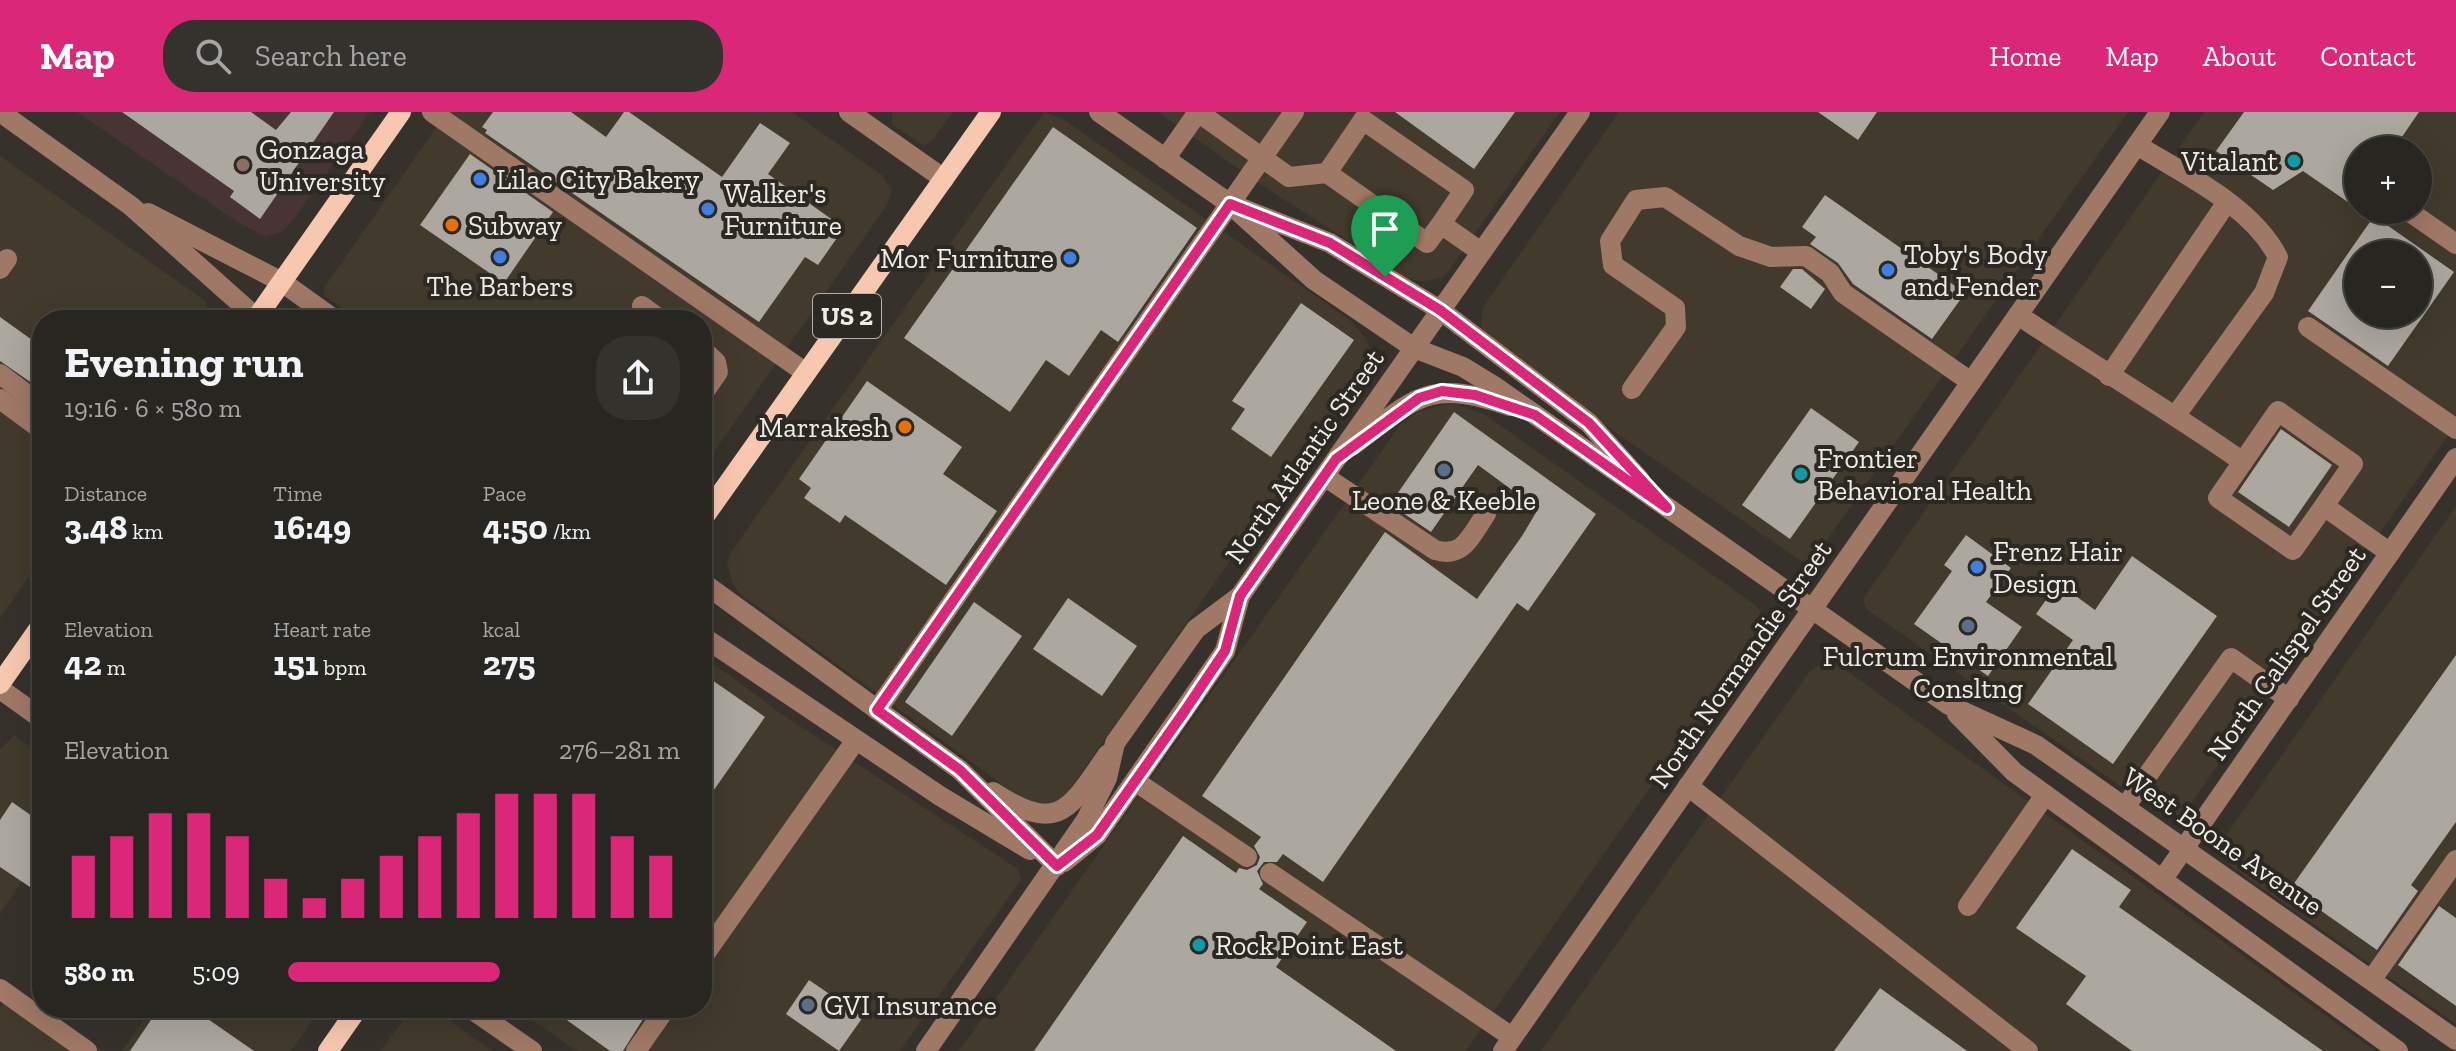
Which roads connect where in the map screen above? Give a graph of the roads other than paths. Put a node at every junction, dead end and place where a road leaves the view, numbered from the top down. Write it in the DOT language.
graph roads {
  1 [pos="0,112"];
  2 [pos="401,112"];
  3 [pos="432,112"];
  4 [pos="849,112"];
  5 [pos="991,112"];
  6 [pos="1099,112"];
  7 [pos="1198,112"];
  8 [pos="1294,112"];
  9 [pos="1580,112"];
  10 [pos="2160,112"];
  11 [pos="2137,145"];
  12 [pos="1262,158"];
  13 [pos="1165,159"];
  14 [pos="1327,173"];
  15 [pos="944,179"];
  16 [pos="2227,202"];
  17 [pos="1230,204"];
  18 [pos="131,206"];
  19 [pos="1441,224"];
  20 [pos="2427,224"];
  21 [pos="2456,244"];
  22 [pos="1481,252"];
  23 [pos="282,282"];
  24 [pos="642,306"];
  25 [pos="247,310"];
  26 [pos="263,310"];
  27 [pos="321,310"];
  28 [pos="647,310"];
  29 [pos="1440,310"];
  30 [pos="2018,315"];
  31 [pos="2308,327"];
  32 [pos="1414,348"];
  33 [pos="712,358"];
  34 [pos="806,373"];
  35 [pos="0,374"];
  36 [pos="2109,376"];
  37 [pos="712,381"];
  38 [pos="1971,382"];
  39 [pos="1632,389"];
  40 [pos="32,398"];
  41 [pos="0,399"];
  42 [pos="1535,415"];
  43 [pos="2176,415"];
  44 [pos="32,423"];
  45 [pos="2456,429"];
  46 [pos="2456,458"];
  47 [pos="1336,459"];
  48 [pos="2243,462"];
  49 [pos="1324,476"];
  50 [pos="712,506"];
  51 [pos="2324,506"];
  52 [pos="1667,508"];
  53 [pos="1486,514"];
  54 [pos="2390,553"];
  55 [pos="712,589"];
  56 [pos="1240,596"];
  57 [pos="1812,610"];
  58 [pos="32,639"];
  59 [pos="712,643"];
  60 [pos="0,686"];
  61 [pos="2289,699"];
  62 [pos="1949,705"];
  63 [pos="877,710"];
  64 [pos="32,711"];
  65 [pos="856,740"];
  66 [pos="1115,743"];
  67 [pos="960,770"];
  68 [pos="1135,781"];
  69 [pos="1688,786"];
  70 [pos="2045,795"];
  71 [pos="2125,807"];
  72 [pos="2185,848"];
  73 [pos="1247,857"];
  74 [pos="1057,866"];
  75 [pos="2454,867"];
  76 [pos="1270,873"];
  77 [pos="2162,880"];
  78 [pos="1968,906"];
  79 [pos="712,944"];
  80 [pos="2372,979"];
  81 [pos="0,989"];
  82 [pos="32,1012"];
  83 [pos="41,1018"];
  84 [pos="351,1018"];
  85 [pos="484,1018"];
  86 [pos="659,1018"];
  87 [pos="2456,1040"];
  88 [pos="1507,1044"];
  89 [pos="87,1051"];
  90 [pos="328,1051"];
  91 [pos="532,1051"];
  92 [pos="636,1051"];
  93 [pos="926,1051"];
  94 [pos="2028,1051"];
  95 [pos="2398,1051"];
  1 -- 18 [label="street"];
  2 -- 23 [label="main road"];
  3 -- 34 [label="street"];
  4 -- 15 [label="street"];
  5 -- 15 [label="main road, US 2"];
  6 -- 13 [label="street, West Boone Avenue"];
  7 -- 12 [label="street"];
  7 -- 13 [label="street"];
  8 -- 12 [label="street"];
  9 -- 22 [label="street, North Atlantic Street"];
  10 -- 11 [label="street, North Normandie Street"];
  11 -- 16 [label="street"];
  11 -- 30 [label="street, North Normandie Street"];
  12 -- 14 [label="street"];
  12 -- 17 [label="street"];
  13 -- 17 [label="street, West Boone Avenue"];
  14 -- 19 [label="street"];
  14 -- 19 [label="street"];
  15 -- 34 [label="main road, US 2"];
  16 -- 36 [label="street"];
  16 -- 43 [label="street"];
  17 -- 29 [label="street, West Boone Avenue"];
  17 -- 32 [label="street, West Boone Avenue"];
  17 -- 63 [label="street"];
  18 -- 23 [label="street"];
  18 -- 25 [label="street"];
  19 -- 22 [label="street"];
  20 -- 21 [label="street"];
  22 -- 29 [label="street, North Atlantic Street"];
  23 -- 26 [label="main road"];
  23 -- 27 [label="street"];
  24 -- 28 [label="street"];
  29 -- 32 [label="street, North Atlantic Street"];
  29 -- 52 [label="street, West Boone Avenue"];
  30 -- 36 [label="street"];
  30 -- 38 [label="street, North Normandie Street"];
  31 -- 45 [label="street"];
  32 -- 42 [label="street, West Boone Avenue"];
  32 -- 47 [label="street, North Atlantic Street"];
  33 -- 37 [label="street"];
  34 -- 50 [label="main road, US 2"];
  35 -- 40 [label="street"];
  36 -- 43 [label="street"];
  38 -- 39 [label="street"];
  38 -- 57 [label="street, North Normandie Street"];
  41 -- 44 [label="street"];
  42 -- 47 [label="street"];
  42 -- 52 [label="street, West Boone Avenue"];
  43 -- 48 [label="street"];
  46 -- 54 [label="street, North Calispel Street"];
  47 -- 49 [label="street, North Atlantic Street"];
  48 -- 51 [label="street"];
  48 -- 51 [label="street"];
  49 -- 53 [label="street"];
  49 -- 56 [label="street, North Atlantic Street"];
  51 -- 54 [label="street"];
  52 -- 57 [label="street, West Boone Avenue"];
  54 -- 61 [label="street, North Calispel Street"];
  55 -- 63 [label="street"];
  56 -- 66 [label="street, North Atlantic Street"];
  56 -- 68 [label="street, North Atlantic Street"];
  57 -- 62 [label="street, West Boone Avenue"];
  57 -- 69 [label="street, North Normandie Street"];
  58 -- 60 [label="main road"];
  59 -- 65 [label="street"];
  60 -- 64 [label="street"];
  61 -- 71 [label="street"];
  61 -- 72 [label="street, North Calispel Street"];
  62 -- 70 [label="street, West Boone Avenue"];
  62 -- 71 [label="street, West Boone Avenue"];
  63 -- 67 [label="street"];
  65 -- 74 [label="street"];
  65 -- 79 [label="street"];
  66 -- 67 [label="street"];
  66 -- 74 [label="street, North Atlantic Street"];
  67 -- 74 [label="street"];
  68 -- 73 [label="street"];
  68 -- 74 [label="street, North Atlantic Street"];
  69 -- 88 [label="street, North Normandie Street"];
  69 -- 94 [label="street"];
  70 -- 77 [label="street, West Boone Avenue"];
  70 -- 78 [label="street"];
  71 -- 72 [label="street, West Boone Avenue"];
  72 -- 77 [label="street, North Calispel Street"];
  72 -- 80 [label="street, West Boone Avenue"];
  74 -- 93 [label="street, North Atlantic Street"];
  75 -- 80 [label="street"];
  76 -- 88 [label="street"];
  77 -- 95 [label="street, West Boone Avenue"];
  80 -- 87 [label="street, West Boone Avenue"];
  81 -- 82 [label="street"];
  83 -- 89 [label="street"];
  84 -- 90 [label="main road"];
  85 -- 91 [label="street"];
  86 -- 92 [label="street"];
}
